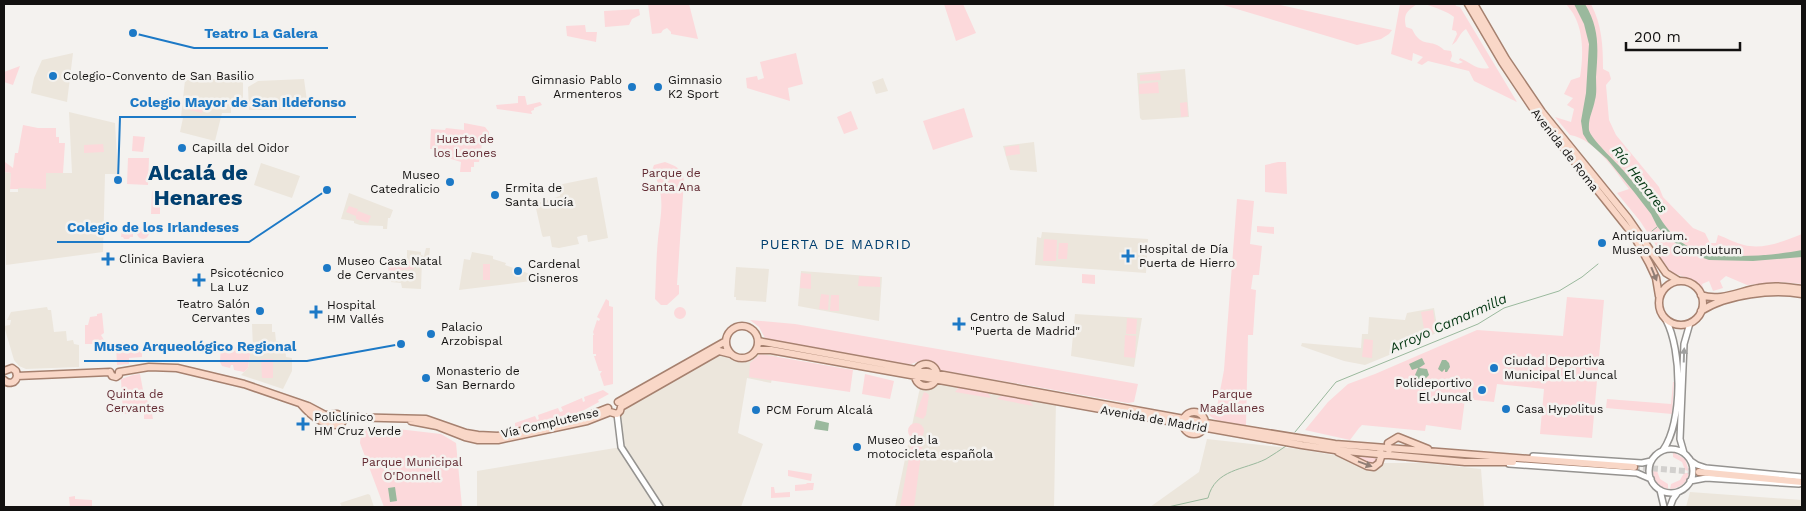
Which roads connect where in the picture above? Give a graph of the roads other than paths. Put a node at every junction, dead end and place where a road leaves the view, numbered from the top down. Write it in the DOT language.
graph roads {
  1 [pos="1468,4"];
  2 [pos="1474,4"];
  3 [pos="1679,281"];
  4 [pos="1802,289"];
  5 [pos="1802,294"];
  6 [pos="1702,295"];
  7 [pos="1659,296"];
  8 [pos="1701,311"];
  9 [pos="1666,320"];
  10 [pos="1690,323"];
  11 [pos="726,341"];
  12 [pos="758,341"];
  13 [pos="756,350"];
  14 [pos="731,354"];
  15 [pos="4,371"];
  16 [pos="914,373"];
  17 [pos="18,376"];
  18 [pos="937,377"];
  19 [pos="5,383"];
  20 [pos="620,405"];
  21 [pos="612,411"];
  22 [pos="344,418"];
  23 [pos="325,419"];
  24 [pos="1183,421"];
  25 [pos="1205,425"];
  26 [pos="1335,450"];
  27 [pos="1663,450"];
  28 [pos="1380,451"];
  29 [pos="1390,452"];
  30 [pos="1436,452"];
  31 [pos="1684,453"];
  32 [pos="1488,460"];
  33 [pos="1652,461"];
  34 [pos="1691,461"];
  35 [pos="1634,467"];
  36 [pos="1699,472"];
  37 [pos="1651,479"];
  38 [pos="1690,481"];
  39 [pos="1802,481"];
  40 [pos="1660,490"];
  41 [pos="1678,491"];
  42 [pos="660,507"];
  43 [pos="1664,507"];
  44 [pos="1670,507"];
  1 -- 7 [label="main road, Avenida de Roma, one-way"];
  2 -- 3 [label="main road, Avenida de Roma"];
  3 -- 6 [label="main road"];
  3 -- 7 [label="main road"];
  4 -- 6 [label="main road"];
  5 -- 8 [label="main road"];
  6 -- 8 [label="main road"];
  7 -- 9 [label="main road"];
  8 -- 10 [label="main road"];
  9 -- 10 [label="main road"];
  9 -- 27 [label="street"];
  31 -- 10 [label="street, one-way"];
  11 -- 12 [label="main road"];
  11 -- 14 [label="main road"];
  11 -- 20 [label="main road"];
  12 -- 13 [label="main road"];
  12 -- 16 [label="main road, Avenida de Madrid"];
  13 -- 14 [label="main road"];
  13 -- 16 [label="main road, Avenida de Madrid"];
  14 -- 20 [label="main road"];
  15 -- 17 [label="main road"];
  16 -- 18 [label="main road, Avenida de Madrid"];
  16 -- 18 [label="main road"];
  17 -- 19 [label="main road"];
  17 -- 23 [label="main road"];
  18 -- 24 [label="main road, Avenida de Madrid"];
  20 -- 21 [label="main road"];
  20 -- 21 [label="main road, Vía Complutense"];
  21 -- 22 [label="main road, Vía Complutense"];
  21 -- 42 [label="street"];
  22 -- 23 [label="main road"];
  22 -- 23 [label="main road"];
  24 -- 25 [label="main road, Avenida de Madrid"];
  24 -- 25 [label="main road"];
  25 -- 26 [label="main road, Avenida de Madrid"];
  25 -- 28 [label="main road, Avenida de Madrid"];
  26 -- 28 [label="main road, Avenida de Madrid"];
  26 -- 28 [label="main road, one-way"];
  27 -- 31 [label="street"];
  27 -- 33 [label="street"];
  28 -- 29 [label="main road, Avenida de Madrid"];
  29 -- 30 [label="main road, Avenida de Madrid"];
  29 -- 30 [label="main road"];
  29 -- 32 [label="main road, Avenida de Madrid"];
  30 -- 32 [label="main road, Avenida de Madrid"];
  31 -- 34 [label="street"];
  32 -- 33 [label="street"];
  32 -- 35 [label="main road, Avenida de Madrid"];
  32 -- 37 [label="street"];
  33 -- 37 [label="street"];
  34 -- 38 [label="street"];
  34 -- 39 [label="street"];
  36 -- 39 [label="main road"];
  37 -- 40 [label="street"];
  38 -- 39 [label="street"];
  38 -- 41 [label="street"];
  40 -- 41 [label="street"];
  40 -- 43 [label="street"];
  41 -- 44 [label="street"];
}
